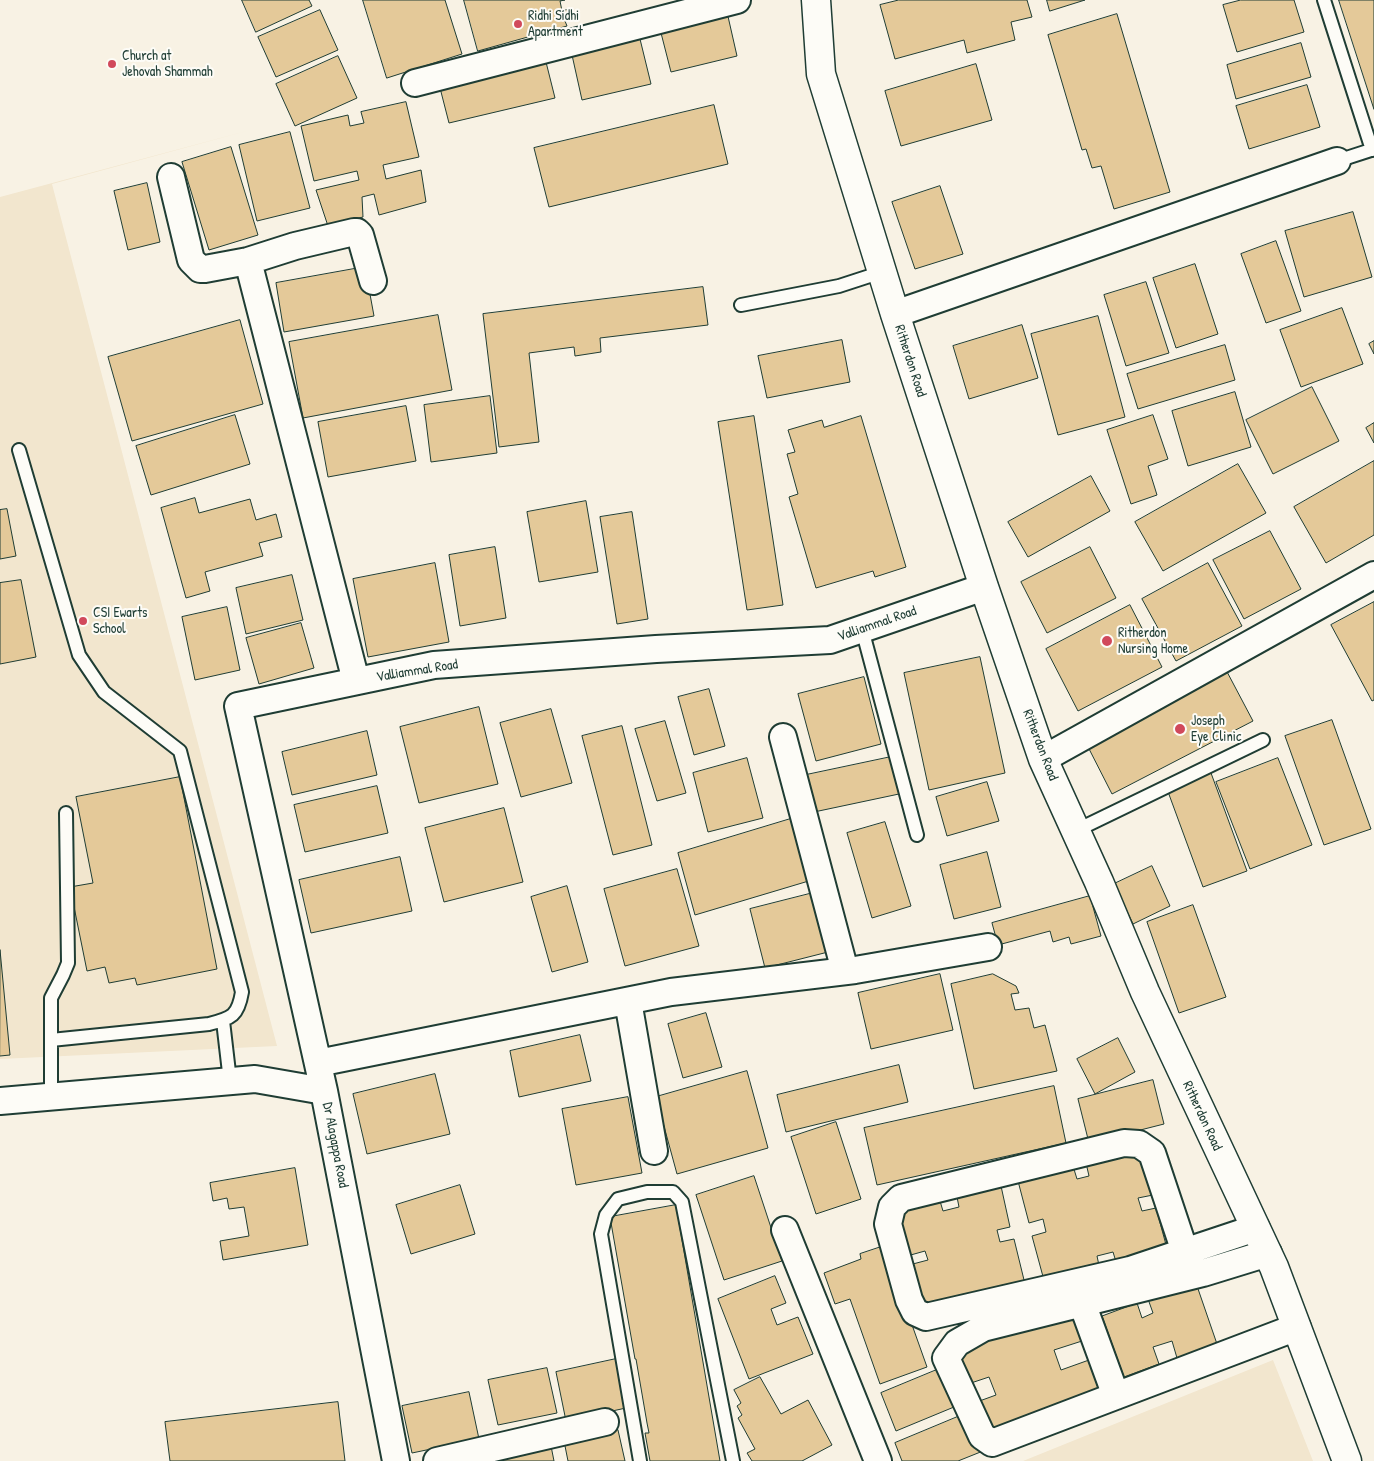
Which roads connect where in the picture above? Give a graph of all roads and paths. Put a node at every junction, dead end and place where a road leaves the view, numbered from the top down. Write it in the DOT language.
graph roads {
  1 [pos="737,0"];
  2 [pos="816,0"];
  3 [pos="1324,0"];
  4 [pos="415,82"];
  5 [pos="1373,149"];
  6 [pos="1337,161"];
  7 [pos="171,177"];
  8 [pos="248,261"];
  9 [pos="882,272"];
  10 [pos="373,281"];
  11 [pos="741,305"];
  12 [pos="895,314"];
  13 [pos="19,450"];
  14 [pos="1374,575"];
  15 [pos="984,587"];
  16 [pos="862,629"];
  17 [pos="356,681"];
  18 [pos="782,737"];
  19 [pos="1263,740"];
  20 [pos="1044,760"];
  21 [pos="66,812"];
  22 [pos="1075,831"];
  23 [pos="917,835"];
  24 [pos="988,947"];
  25 [pos="845,971"];
  26 [pos="628,1001"];
  27 [pos="223,1020"];
  28 [pos="51,1040"];
  29 [pos="318,1063"];
  30 [pos="230,1081"];
  31 [pos="324,1091"];
  32 [pos="51,1096"];
  33 [pos="0,1101"];
  34 [pos="654,1151"];
  35 [pos="1256,1228"];
  36 [pos="785,1230"];
  37 [pos="1185,1252"];
  38 [pos="1268,1253"];
  39 [pos="1082,1303"];
  40 [pos="1297,1327"];
  41 [pos="1116,1396"];
  42 [pos="606,1422"];
  43 [pos="396,1461"];
  44 [pos="437,1461"];
  45 [pos="640,1461"];
  46 [pos="733,1461"];
  47 [pos="878,1461"];
  48 [pos="1347,1461"];
  1 -- 4 [label="street"];
  2 -- 9 [label="main road, Ritherdon Road"];
  3 -- 5 [label="lane"];
  5 -- 6 [label="lane"];
  6 -- 12 [label="street"];
  7 -- 8 [label="street"];
  8 -- 10 [label="street"];
  8 -- 17 [label="street"];
  9 -- 11 [label="lane"];
  9 -- 12 [label="main road, Ritherdon Road"];
  12 -- 15 [label="main road, Ritherdon Road"];
  13 -- 27 [label="lane"];
  14 -- 20 [label="street"];
  15 -- 16 [label="street, Valliammal Road"];
  15 -- 20 [label="main road, Ritherdon Road"];
  16 -- 17 [label="street, Valliammal Road"];
  16 -- 23 [label="lane"];
  17 -- 29 [label="street, Valliammal Road"];
  18 -- 25 [label="street"];
  19 -- 22 [label="lane"];
  20 -- 22 [label="main road, Ritherdon Road"];
  21 -- 28 [label="lane"];
  22 -- 35 [label="main road, Ritherdon Road"];
  24 -- 25 [label="street"];
  25 -- 26 [label="street"];
  26 -- 29 [label="street"];
  26 -- 34 [label="street"];
  27 -- 28 [label="lane"];
  27 -- 30 [label="lane"];
  28 -- 32 [label="lane"];
  29 -- 31 [label="street, Valliammal Road"];
  30 -- 31 [label="street, Dr Alagappa Road"];
  30 -- 32 [label="street, Dr Alagappa Road"];
  31 -- 43 [label="street, Dr Alagappa Road"];
  32 -- 33 [label="street, Dr Alagappa Road"];
  35 -- 37 [label="street"];
  35 -- 38 [label="main road, Ritherdon Road"];
  36 -- 47 [label="street"];
  37 -- 37 [label="street"];
  38 -- 39 [label="street"];
  38 -- 40 [label="main road, Ritherdon Road"];
  39 -- 41 [label="street"];
  39 -- 41 [label="street"];
  40 -- 41 [label="street"];
  40 -- 48 [label="main road, Ritherdon Road"];
  42 -- 44 [label="street"];
  45 -- 46 [label="lane"];
}
